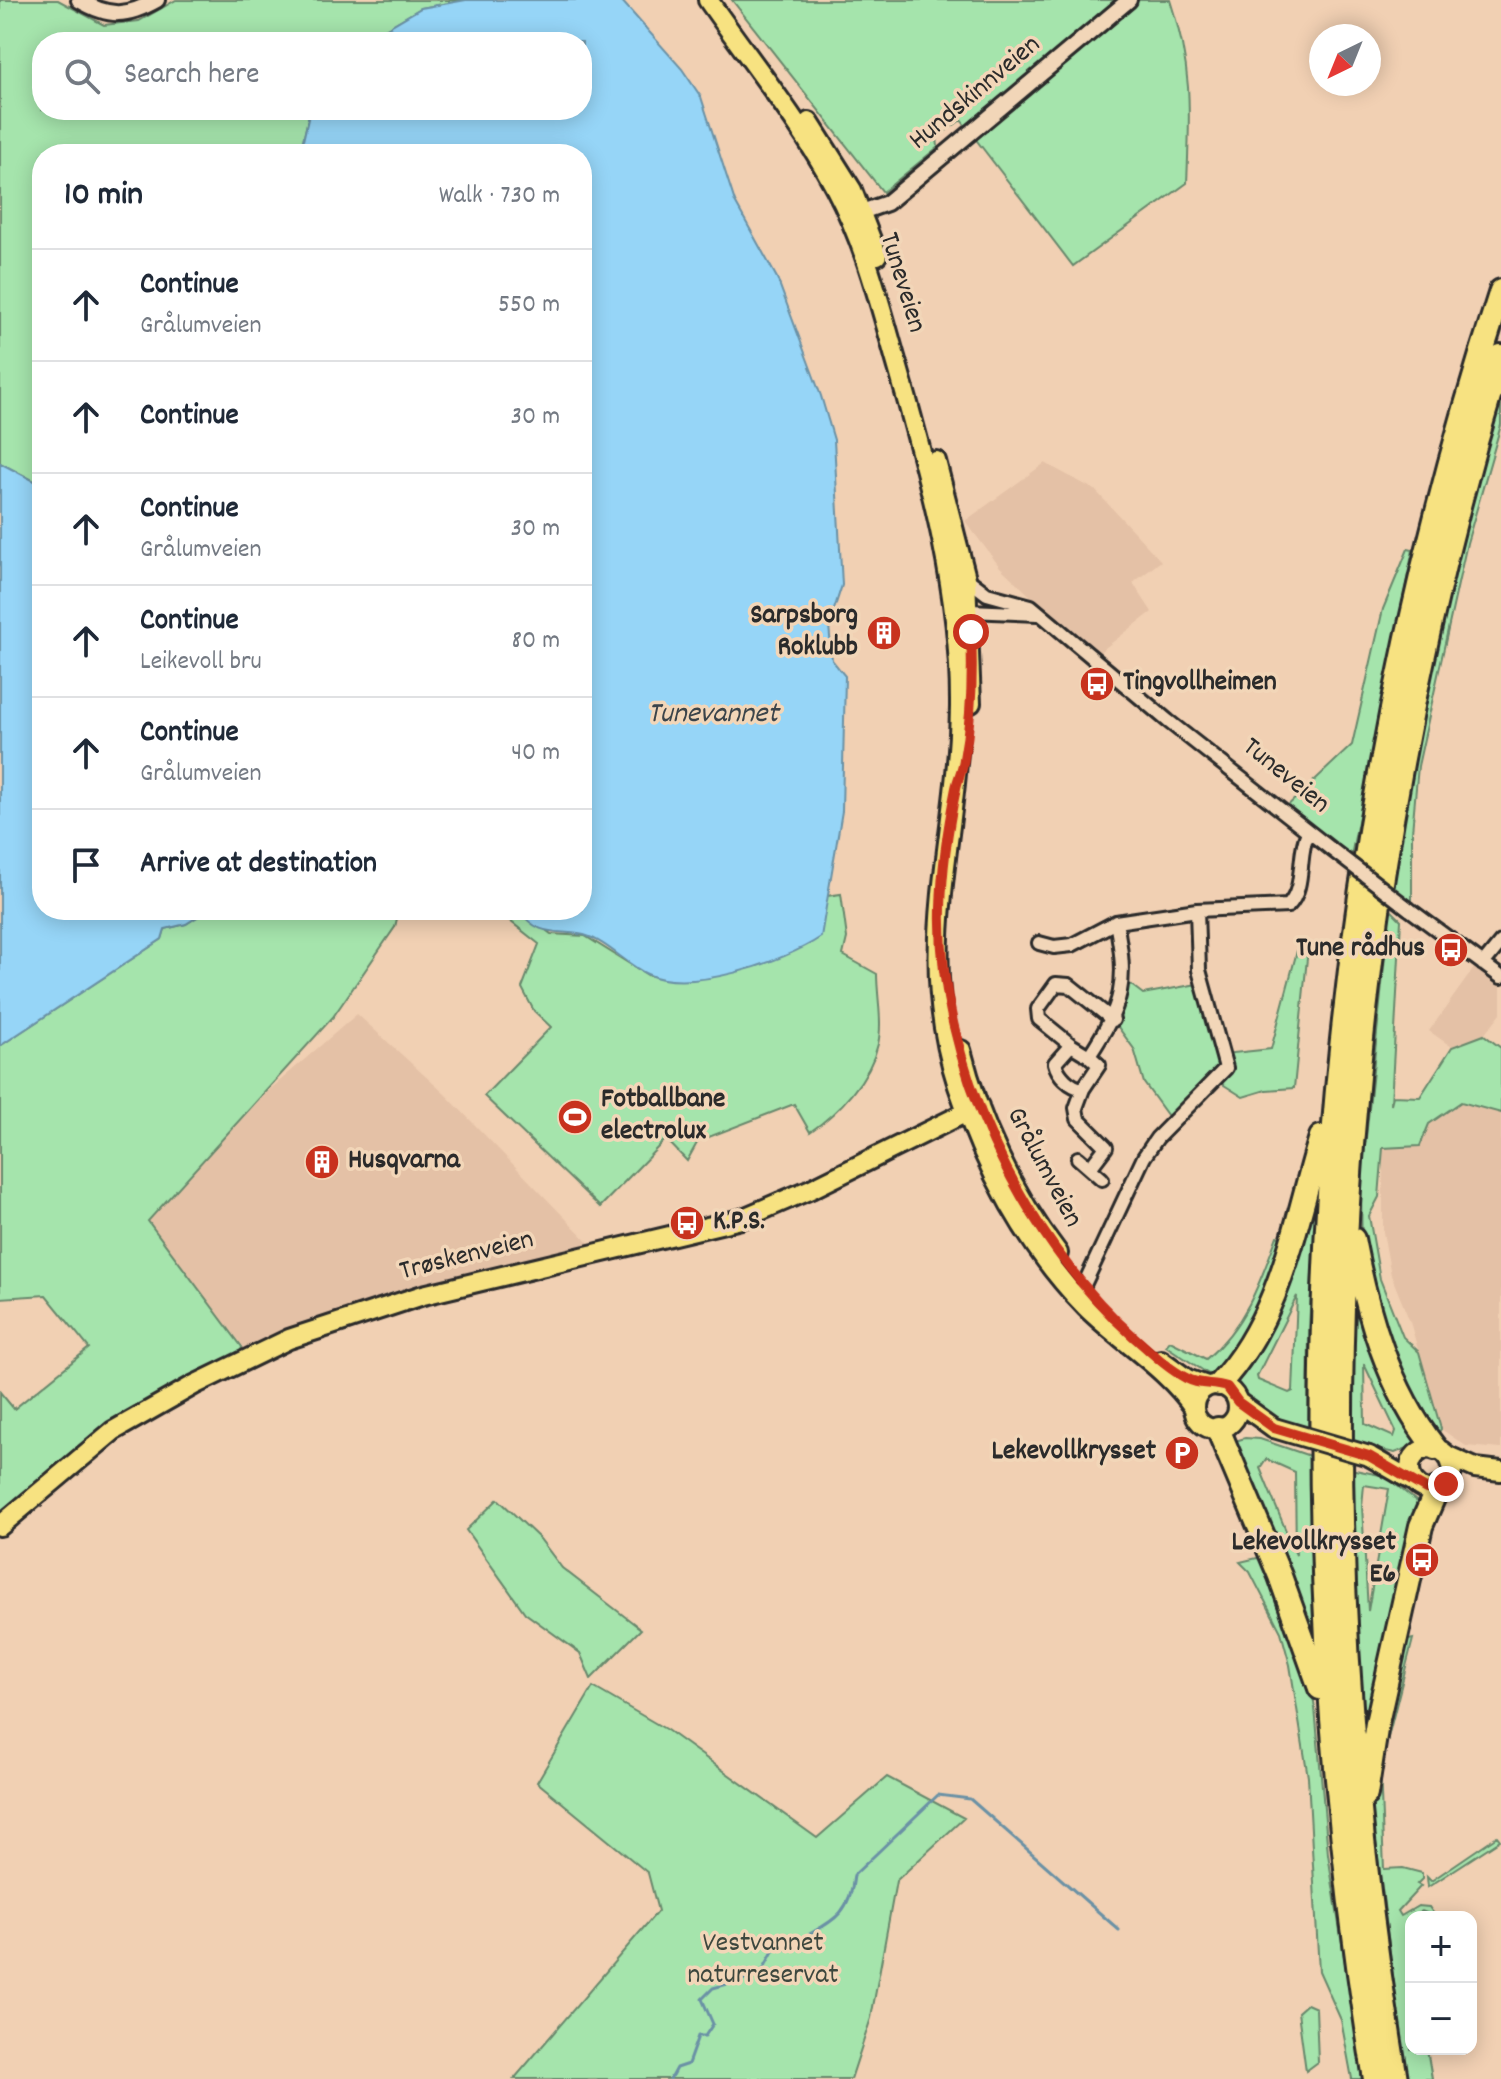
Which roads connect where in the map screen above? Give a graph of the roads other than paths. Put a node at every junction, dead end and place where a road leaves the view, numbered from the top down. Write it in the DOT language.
graph roads {
  1 [pos="79,0"];
  2 [pos="157,0"];
  3 [pos="708,0"];
  4 [pos="718,0"];
  5 [pos="1129,0"];
  6 [pos="856,214"];
  7 [pos="1501,291"];
  8 [pos="1501,356"];
  9 [pos="966,578"];
  10 [pos="954,595"];
  11 [pos="970,611"];
  12 [pos="1038,614"];
  13 [pos="956,784"];
  14 [pos="1308,832"];
  15 [pos="1197,910"];
  16 [pos="1116,922"];
  17 [pos="1501,942"];
  18 [pos="1039,943"];
  19 [pos="1483,964"];
  20 [pos="1501,977"];
  21 [pos="1113,1020"];
  22 [pos="1071,1045"];
  23 [pos="1089,1056"];
  24 [pos="1083,1089"];
  25 [pos="1333,1106"];
  26 [pos="973,1108"];
  27 [pos="1078,1158"];
  28 [pos="1090,1168"];
  29 [pos="1102,1179"];
  30 [pos="1346,1204"];
  31 [pos="1083,1296"];
  32 [pos="1213,1385"];
  33 [pos="1238,1402"];
  34 [pos="1194,1408"];
  35 [pos="1226,1426"];
  36 [pos="1274,1428"];
  37 [pos="1433,1453"];
  38 [pos="1381,1459"];
  39 [pos="1501,1471"];
  40 [pos="1501,1479"];
  41 [pos="1433,1485"];
  42 [pos="0,1526"];
  43 [pos="1331,1721"];
  44 [pos="1361,1835"];
  45 [pos="1375,2079"];
  46 [pos="1396,2079"];
  1 -- 2 [label="street"];
  3 -- 6 [label="main road, Tuneveien"];
  4 -- 6 [label="main road, Tuneveien"];
  5 -- 6 [label="street, Hundskinnveien"];
  6 -- 9 [label="main road, Tuneveien"];
  6 -- 10 [label="main road, Tuneveien"];
  7 -- 25 [label="highway"];
  8 -- 30 [label="highway"];
  9 -- 11 [label="main road, Tuneveien"];
  9 -- 12 [label="street, Tuneveien"];
  10 -- 11 [label="street"];
  10 -- 13 [label="main road, Grålumveien"];
  11 -- 12 [label="street"];
  11 -- 13 [label="main road, Grålumveien"];
  12 -- 14 [label="street, Tuneveien"];
  13 -- 26 [label="main road, Grålumveien"];
  14 -- 15 [label="street"];
  14 -- 19 [label="street, Tuneveien, bridge"];
  15 -- 16 [label="street"];
  15 -- 31 [label="street"];
  16 -- 18 [label="street"];
  16 -- 21 [label="street"];
  17 -- 19 [label="street"];
  19 -- 20 [label="street, Tuneveien"];
  21 -- 22 [label="street"];
  21 -- 23 [label="street"];
  22 -- 23 [label="street"];
  22 -- 24 [label="street"];
  23 -- 24 [label="street"];
  24 -- 28 [label="street"];
  25 -- 32 [label="highway"];
  25 -- 43 [label="highway"];
  26 -- 31 [label="main road, Grålumveien"];
  26 -- 42 [label="main road, Trøskenveien"];
  27 -- 28 [label="street"];
  28 -- 29 [label="street"];
  30 -- 37 [label="highway"];
  30 -- 44 [label="highway"];
  31 -- 32 [label="main road, Grålumveien"];
  31 -- 34 [label="main road, Grålumveien"];
  32 -- 33 [label="main road"];
  32 -- 34 [label="main road"];
  33 -- 35 [label="main road"];
  33 -- 36 [label="main road"];
  34 -- 35 [label="main road"];
  35 -- 36 [label="main road"];
  35 -- 43 [label="highway"];
  36 -- 38 [label="main road, bridge"];
  37 -- 38 [label="main road"];
  37 -- 39 [label="main road"];
  37 -- 41 [label="main road"];
  37 -- 41 [label="main road"];
  38 -- 41 [label="main road"];
  40 -- 41 [label="main road"];
  41 -- 44 [label="highway"];
  43 -- 45 [label="highway"];
  44 -- 46 [label="highway"];
}
